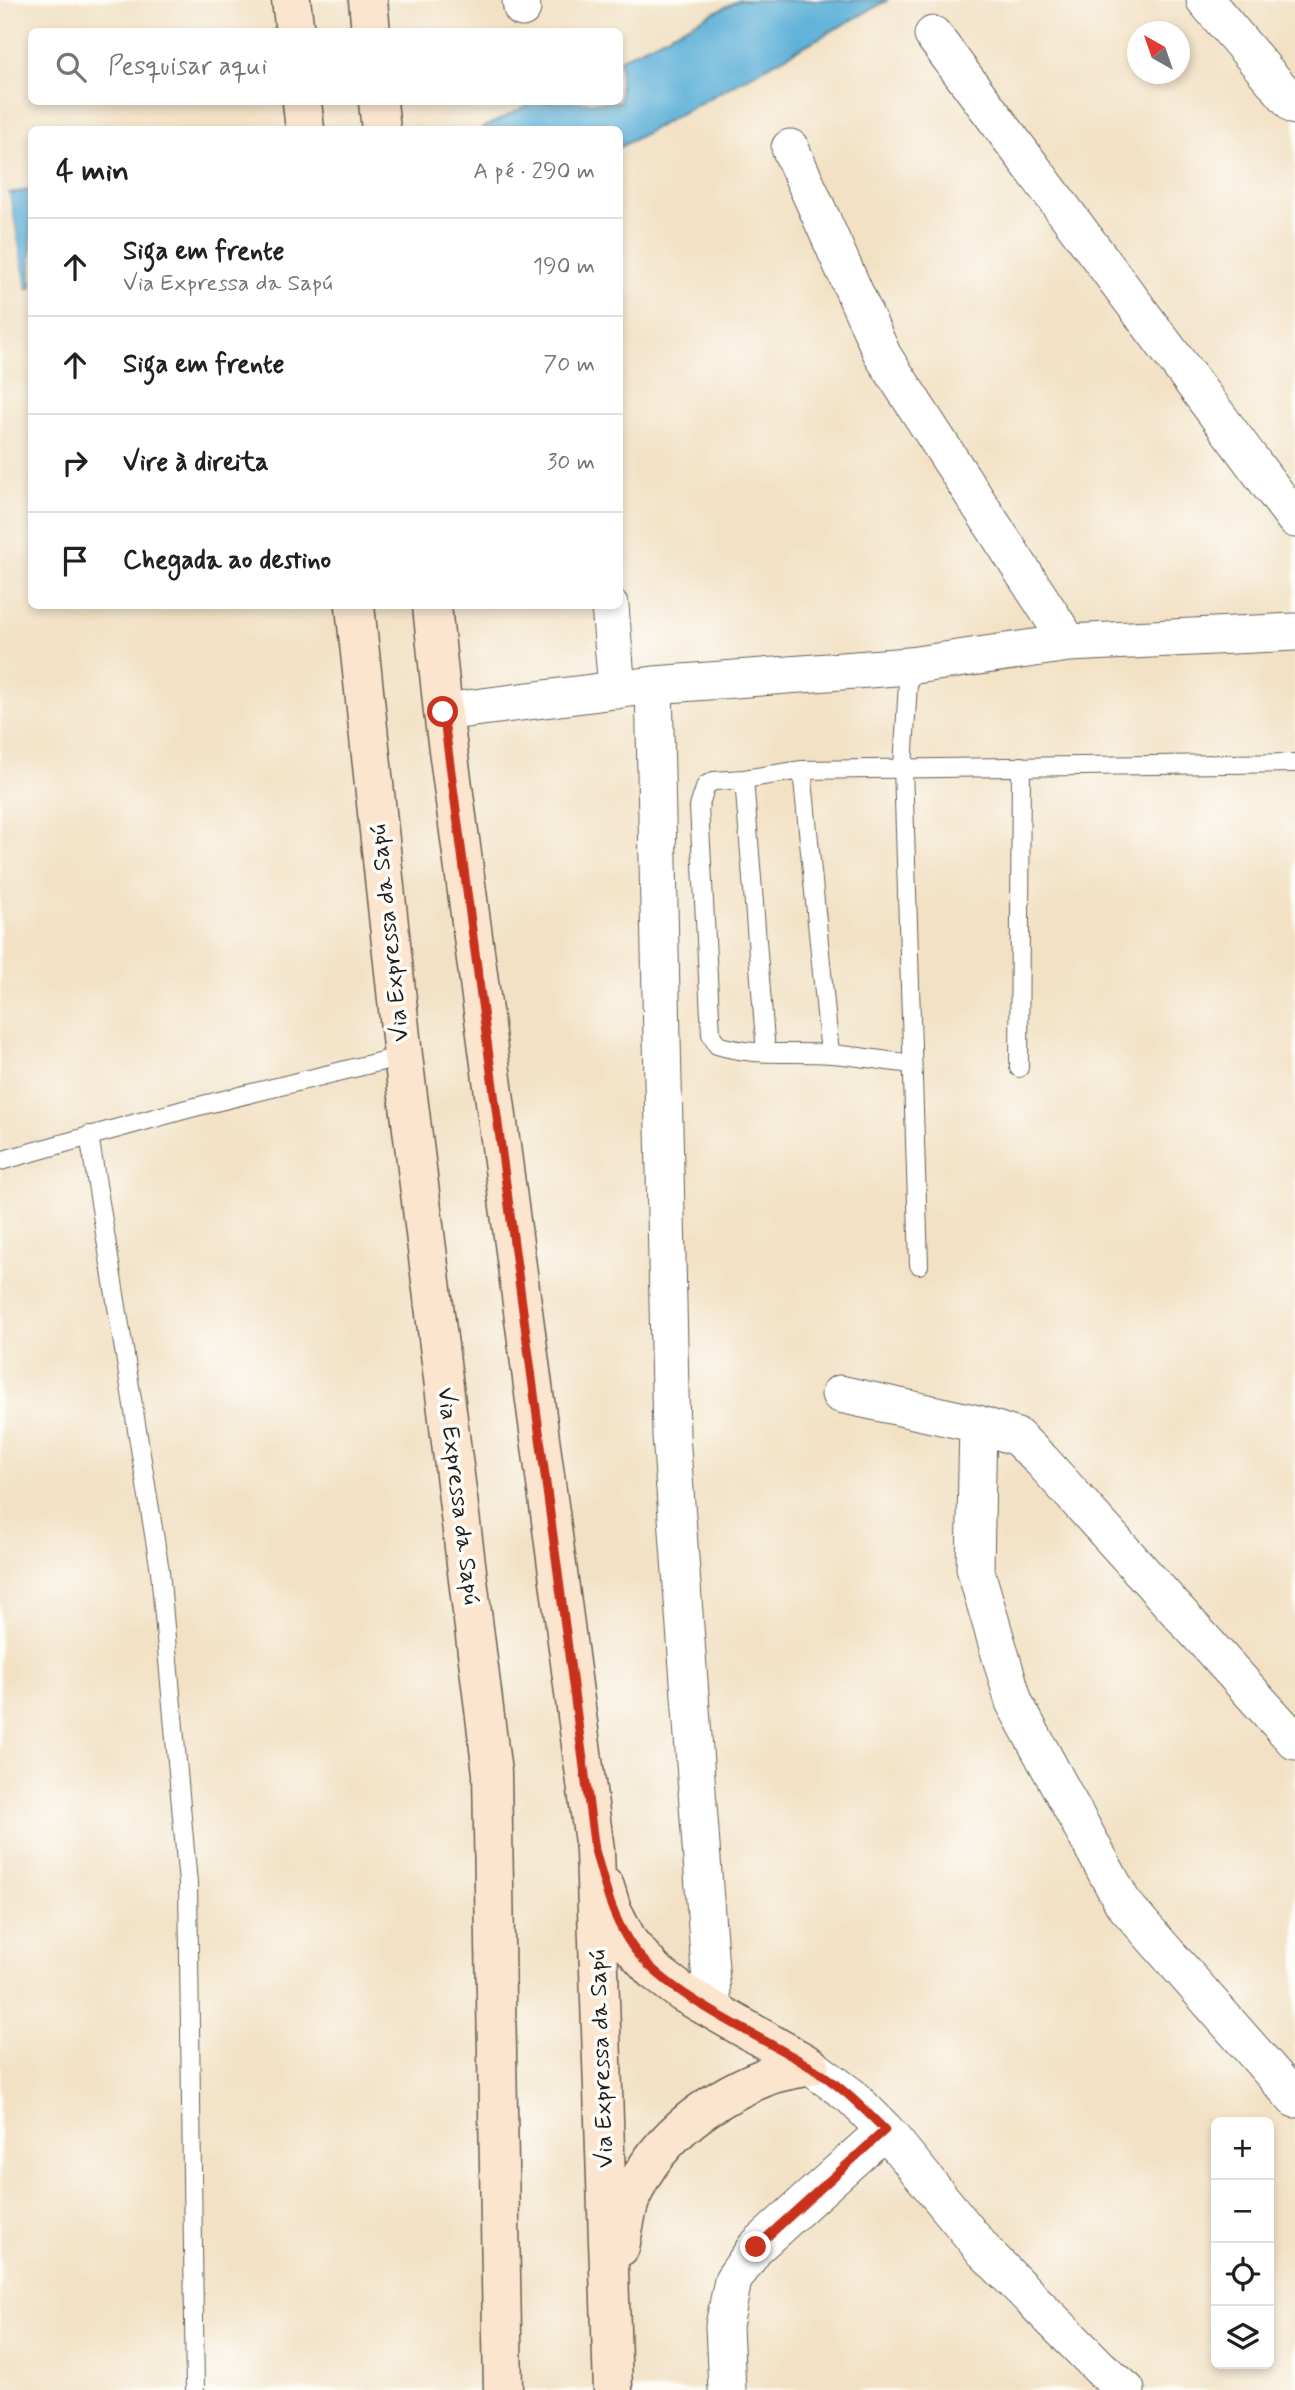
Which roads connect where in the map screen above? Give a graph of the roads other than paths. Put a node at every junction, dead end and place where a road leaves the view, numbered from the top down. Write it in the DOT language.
graph roads {
  1 [pos="291,0"];
  2 [pos="368,0"];
  3 [pos="1205,0"];
  4 [pos="294,28"];
  5 [pos="370,28"];
  6 [pos="933,34"];
  7 [pos="302,105"];
  8 [pos="378,105"];
  9 [pos="1295,106"];
  10 [pos="304,126"];
  11 [pos="381,126"];
  12 [pos="789,148"];
  13 [pos="1295,519"];
  14 [pos="355,609"];
  15 [pos="432,609"];
  16 [pos="610,609"];
  17 [pos="1295,632"];
  18 [pos="1069,643"];
  19 [pos="909,666"];
  20 [pos="654,685"];
  21 [pos="617,690"];
  22 [pos="443,712"];
  23 [pos="1295,763"];
  24 [pos="1021,766"];
  25 [pos="903,768"];
  26 [pos="802,770"];
  27 [pos="744,779"];
  28 [pos="766,1053"];
  29 [pos="830,1054"];
  30 [pos="403,1056"];
  31 [pos="912,1064"];
  32 [pos="1019,1068"];
  33 [pos="89,1135"];
  34 [pos="0,1161"];
  35 [pos="919,1265"];
  36 [pos="840,1394"];
  37 [pos="978,1424"];
  38 [pos="1295,1741"];
  39 [pos="595,1850"];
  40 [pos="713,2010"];
  41 [pos="810,2066"];
  42 [pos="1295,2099"];
  43 [pos="885,2130"];
  44 [pos="611,2348"];
  45 [pos="195,2390"];
  46 [pos="503,2390"];
  47 [pos="613,2390"];
  48 [pos="727,2390"];
  49 [pos="1126,2390"];
  1 -- 4 [label="main road"];
  2 -- 5 [label="main road"];
  3 -- 9 [label="street"];
  6 -- 13 [label="street"];
  7 -- 10 [label="main road"];
  8 -- 11 [label="main road"];
  12 -- 18 [label="street"];
  14 -- 30 [label="main road, Via Expressa da Sapú"];
  15 -- 22 [label="main road, Via Expressa da Sapú"];
  16 -- 21 [label="street"];
  17 -- 18 [label="street"];
  18 -- 19 [label="street"];
  19 -- 20 [label="street"];
  19 -- 25 [label="lane"];
  20 -- 21 [label="street"];
  20 -- 40 [label="street"];
  21 -- 22 [label="street"];
  22 -- 39 [label="main road, Via Expressa da Sapú"];
  23 -- 24 [label="lane"];
  24 -- 25 [label="lane"];
  24 -- 32 [label="lane"];
  25 -- 26 [label="lane"];
  25 -- 31 [label="lane"];
  26 -- 27 [label="lane"];
  26 -- 29 [label="lane"];
  27 -- 28 [label="lane"];
  27 -- 28 [label="lane"];
  28 -- 29 [label="lane"];
  29 -- 31 [label="lane"];
  30 -- 33 [label="lane"];
  30 -- 46 [label="main road, Via Expressa da Sapú"];
  31 -- 35 [label="lane"];
  33 -- 34 [label="lane"];
  33 -- 45 [label="lane"];
  36 -- 37 [label="street"];
  37 -- 38 [label="street"];
  37 -- 42 [label="street"];
  39 -- 40 [label="main road"];
  39 -- 44 [label="main road, Via Expressa da Sapú"];
  40 -- 41 [label="main road"];
  41 -- 43 [label="street"];
  41 -- 44 [label="main road"];
  43 -- 48 [label="street"];
  43 -- 49 [label="street"];
  44 -- 47 [label="main road, Via Expressa da Sapú"];
}
